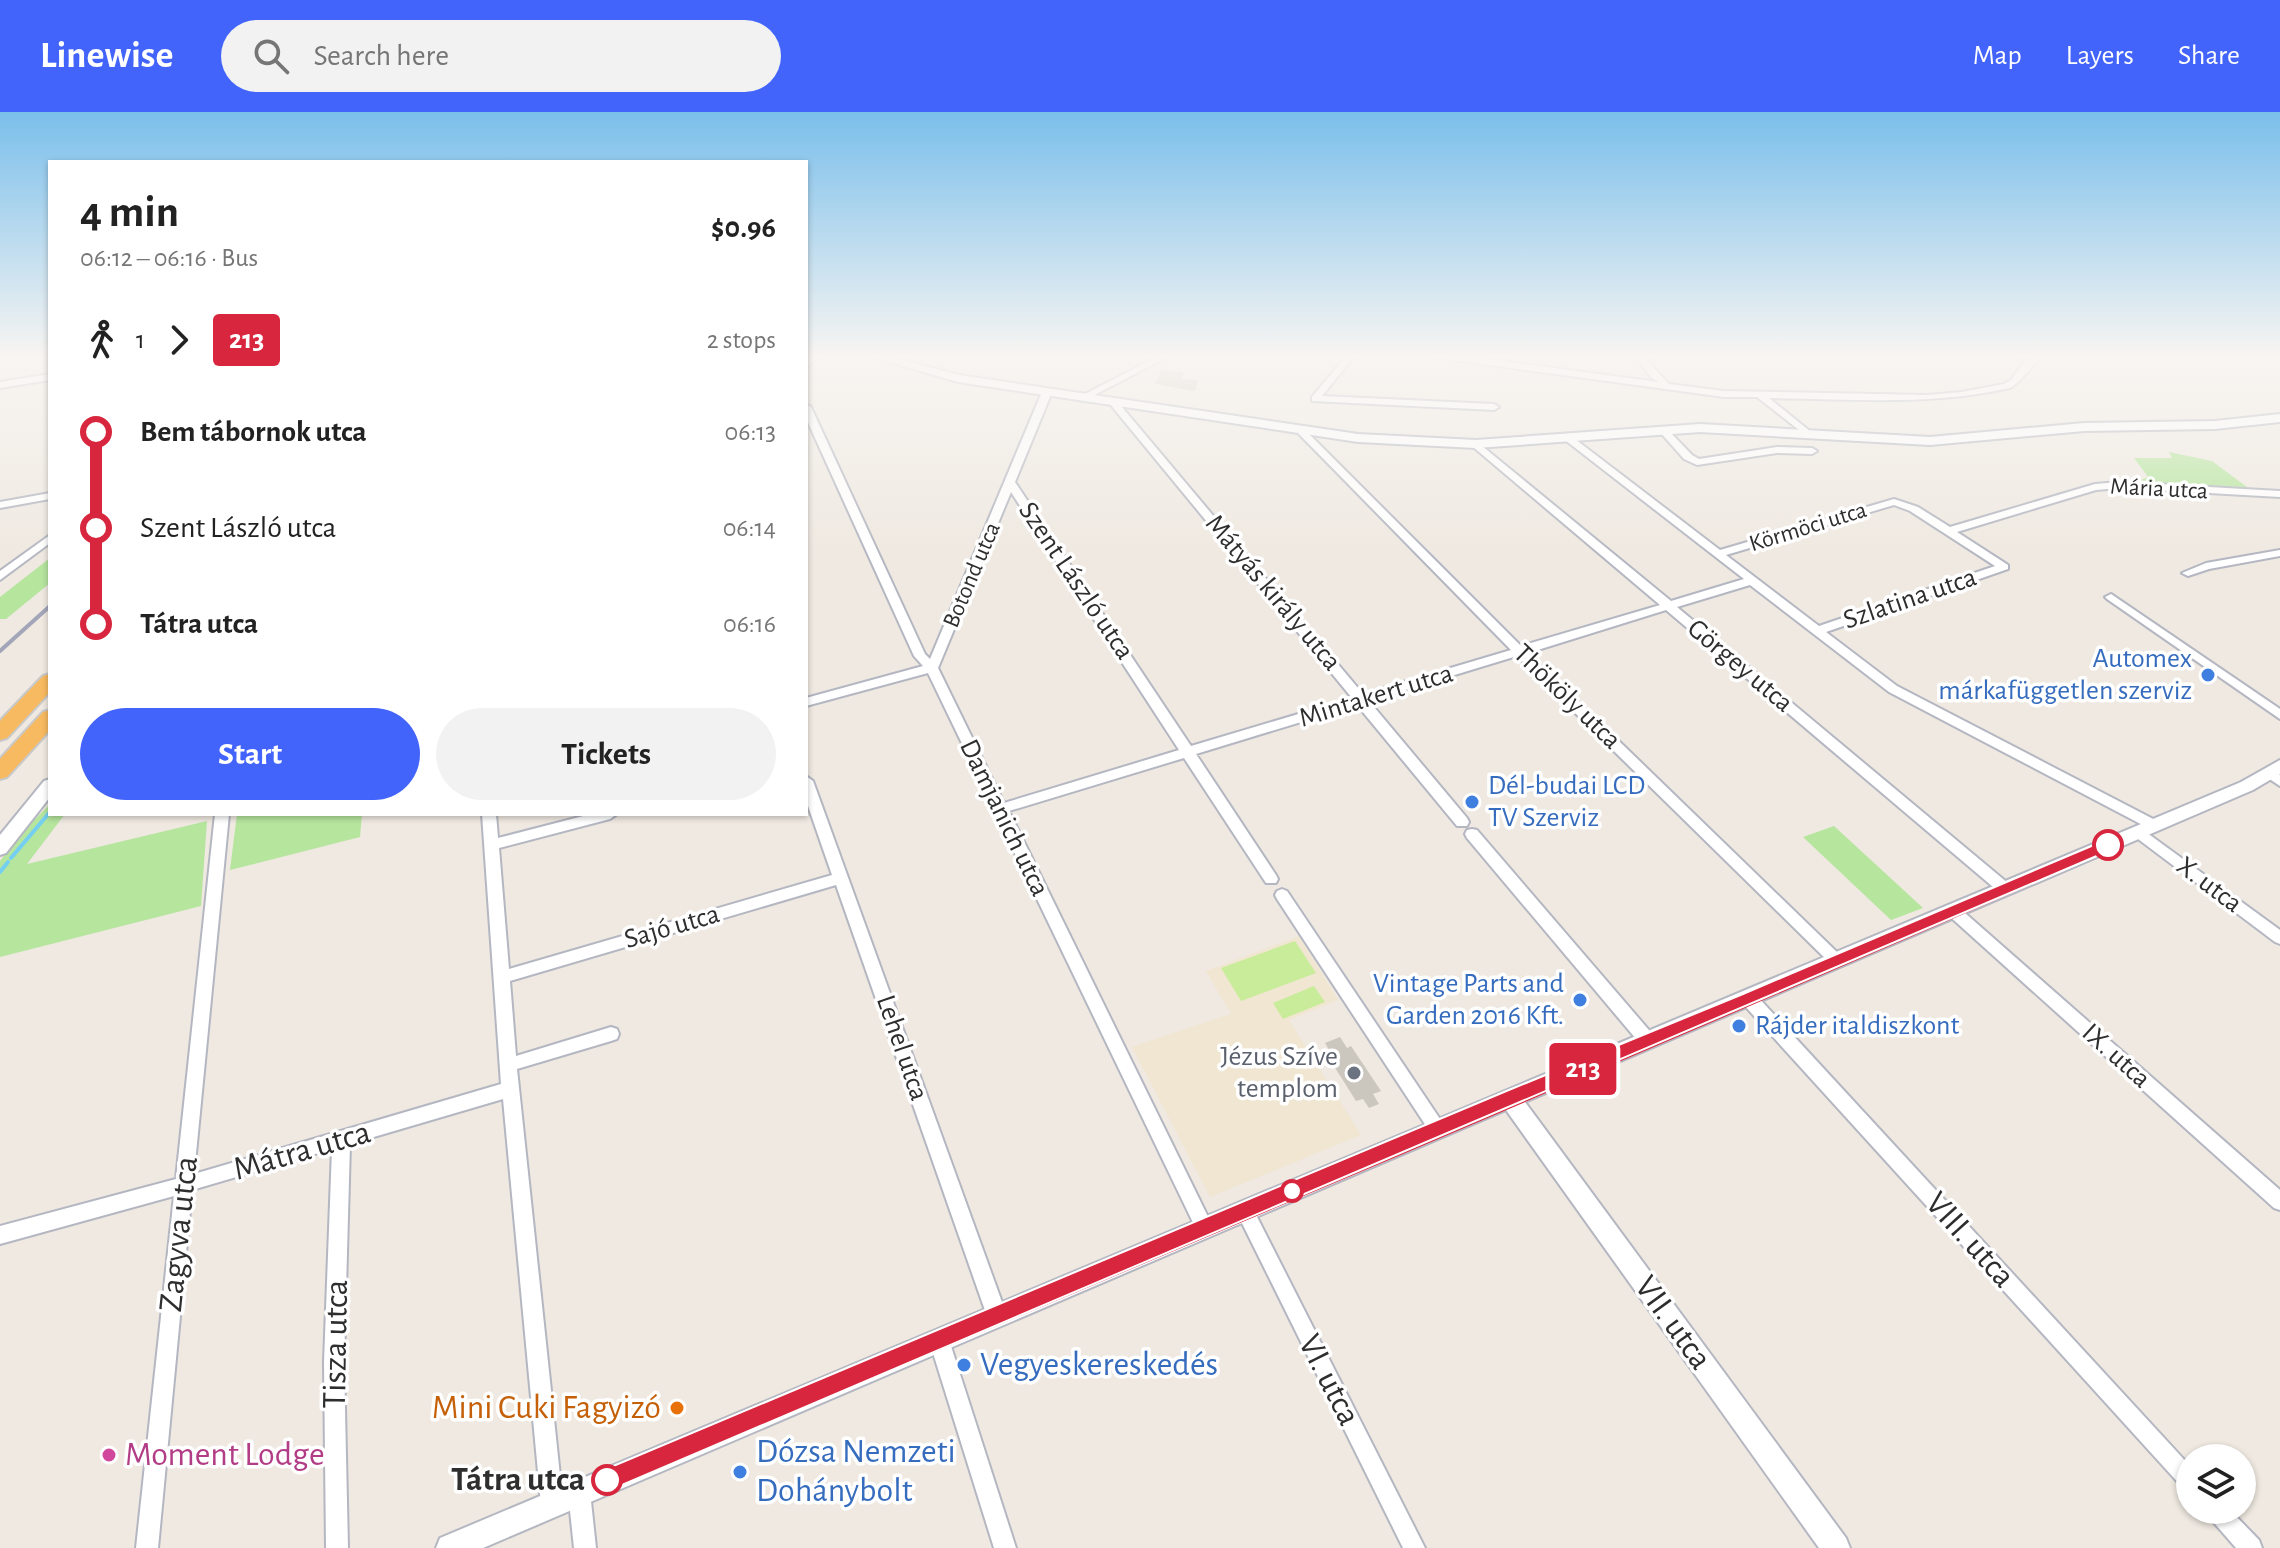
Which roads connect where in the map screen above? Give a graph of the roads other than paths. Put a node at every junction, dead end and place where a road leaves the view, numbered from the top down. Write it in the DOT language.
graph roads {
  1 [pos="813,422"];
  2 [pos="1035,422"];
  3 [pos="1130,422"];
  4 [pos="1247,422"];
  5 [pos="1793,422"];
  6 [pos="2243,422"];
  7 [pos="1300,430"];
  8 [pos="1663,430"];
  9 [pos="1808,434"];
  10 [pos="1568,438"];
  11 [pos="1476,444"];
  12 [pos="1812,451"];
  13 [pos="1011,484"];
  14 [pos="2280,494"];
  15 [pos="2265,495"];
  16 [pos="48,496"];
  17 [pos="0,505"];
  18 [pos="2280,506"];
  19 [pos="1949,531"];
  20 [pos="48,540"];
  21 [pos="2280,553"];
  22 [pos="1717,554"];
  23 [pos="2188,573"];
  24 [pos="0,577"];
  25 [pos="1750,581"];
  26 [pos="2111,597"];
  27 [pos="1669,606"];
  28 [pos="1816,631"];
  29 [pos="1520,652"];
  30 [pos="932,668"];
  31 [pos="48,682"];
  32 [pos="1362,700"];
  33 [pos="808,701"];
  34 [pos="2280,715"];
  35 [pos="48,719"];
  36 [pos="0,733"];
  37 [pos="1190,753"];
  38 [pos="0,772"];
  39 [pos="2276,774"];
  40 [pos="808,786"];
  41 [pos="48,788"];
  42 [pos="1000,809"];
  43 [pos="222,816"];
  44 [pos="489,816"];
  45 [pos="602,816"];
  46 [pos="2146,829"];
  47 [pos="492,845"];
  48 [pos="0,848"];
  49 [pos="842,878"];
  50 [pos="1271,879"];
  51 [pos="2004,888"];
  52 [pos="1282,895"];
  53 [pos="1952,910"];
  54 [pos="2280,938"];
  55 [pos="1837,961"];
  56 [pos="503,977"];
  57 [pos="1750,1000"];
  58 [pos="611,1034"];
  59 [pos="1648,1041"];
  60 [pos="508,1065"];
  61 [pos="510,1089"];
  62 [pos="1510,1098"];
  63 [pos="1438,1130"];
  64 [pos="341,1139"];
  65 [pos="183,1185"];
  66 [pos="2280,1202"];
  67 [pos="1245,1211"];
  68 [pos="1205,1229"];
  69 [pos="0,1235"];
  70 [pos="997,1316"];
  71 [pos="939,1340"];
  72 [pos="2176,1466"];
  73 [pos="579,1492"];
  74 [pos="552,1504"];
  75 [pos="2229,1524"];
  76 [pos="147,1548"];
  77 [pos="337,1548"];
  78 [pos="450,1548"];
  79 [pos="585,1548"];
  80 [pos="1005,1548"];
  81 [pos="1414,1548"];
  82 [pos="1836,1548"];
  83 [pos="2251,1548"];
  1 -- 30 [label="street, Damjanich utca"];
  2 -- 13 [label="street, Botond utca"];
  3 -- 32 [label="street, Mátyás király utca"];
  4 -- 7 [label="street"];
  5 -- 9 [label="street"];
  6 -- 9 [label="street"];
  7 -- 11 [label="street"];
  7 -- 29 [label="street, Thököly utca"];
  8 -- 9 [label="street"];
  8 -- 10 [label="street"];
  8 -- 12 [label="street"];
  10 -- 11 [label="street"];
  10 -- 22 [label="street, X. utca"];
  11 -- 27 [label="street, Görgey utca"];
  13 -- 30 [label="street, Botond utca"];
  13 -- 37 [label="street, Szent László utca"];
  14 -- 15 [label="street, Mária utca"];
  15 -- 18 [label="street"];
  15 -- 19 [label="street, Mária utca"];
  16 -- 17 [label="street"];
  19 -- 22 [label="street, Körmöci utca"];
  19 -- 28 [label="street, Szlatina utca"];
  20 -- 24 [label="street"];
  21 -- 23 [label="street"];
  22 -- 25 [label="street, X. utca"];
  25 -- 27 [label="street, Mintakert utca"];
  25 -- 28 [label="street, X. utca"];
  26 -- 34 [label="street"];
  27 -- 29 [label="street, Mintakert utca"];
  27 -- 51 [label="street, Görgey utca"];
  28 -- 46 [label="street, X. utca"];
  29 -- 32 [label="street, Mintakert utca"];
  29 -- 55 [label="street, Thököly utca"];
  30 -- 33 [label="street"];
  30 -- 42 [label="street, Damjanich utca"];
  31 -- 36 [label="highway"];
  32 -- 37 [label="street, Mintakert utca"];
  32 -- 59 [label="street, Mátyás király utca"];
  35 -- 38 [label="highway"];
  37 -- 42 [label="street, Mintakert utca"];
  37 -- 50 [label="street, Szent László utca"];
  39 -- 46 [label="street"];
  40 -- 49 [label="street, Lehel utca"];
  41 -- 48 [label="street"];
  42 -- 68 [label="street, Damjanich utca"];
  43 -- 65 [label="street, Zagyva utca"];
  44 -- 47 [label="street"];
  45 -- 47 [label="street"];
  46 -- 51 [label="street"];
  46 -- 54 [label="street, X. utca"];
  47 -- 56 [label="street"];
  49 -- 56 [label="street, Sajó utca"];
  49 -- 70 [label="street, Lehel utca"];
  51 -- 53 [label="street"];
  52 -- 63 [label="street"];
  53 -- 55 [label="street"];
  53 -- 66 [label="street, IX. utca"];
  55 -- 57 [label="street"];
  56 -- 60 [label="street"];
  57 -- 59 [label="street"];
  57 -- 72 [label="street, VIII. utca"];
  58 -- 60 [label="street"];
  59 -- 62 [label="street"];
  60 -- 61 [label="street"];
  61 -- 64 [label="street, Mátra utca"];
  61 -- 74 [label="street"];
  62 -- 63 [label="street"];
  62 -- 82 [label="street, VII. utca"];
  63 -- 67 [label="street"];
  64 -- 65 [label="street, Mátra utca"];
  64 -- 77 [label="street, Tisza utca"];
  65 -- 69 [label="street, Mátra utca"];
  65 -- 76 [label="street, Zagyva utca"];
  67 -- 68 [label="street"];
  67 -- 81 [label="street, VI. utca"];
  68 -- 70 [label="street"];
  70 -- 71 [label="street"];
  71 -- 73 [label="street"];
  71 -- 80 [label="street"];
  73 -- 74 [label="street"];
  73 -- 79 [label="street"];
  74 -- 78 [label="street"];
  75 -- 83 [label="street"];
}
